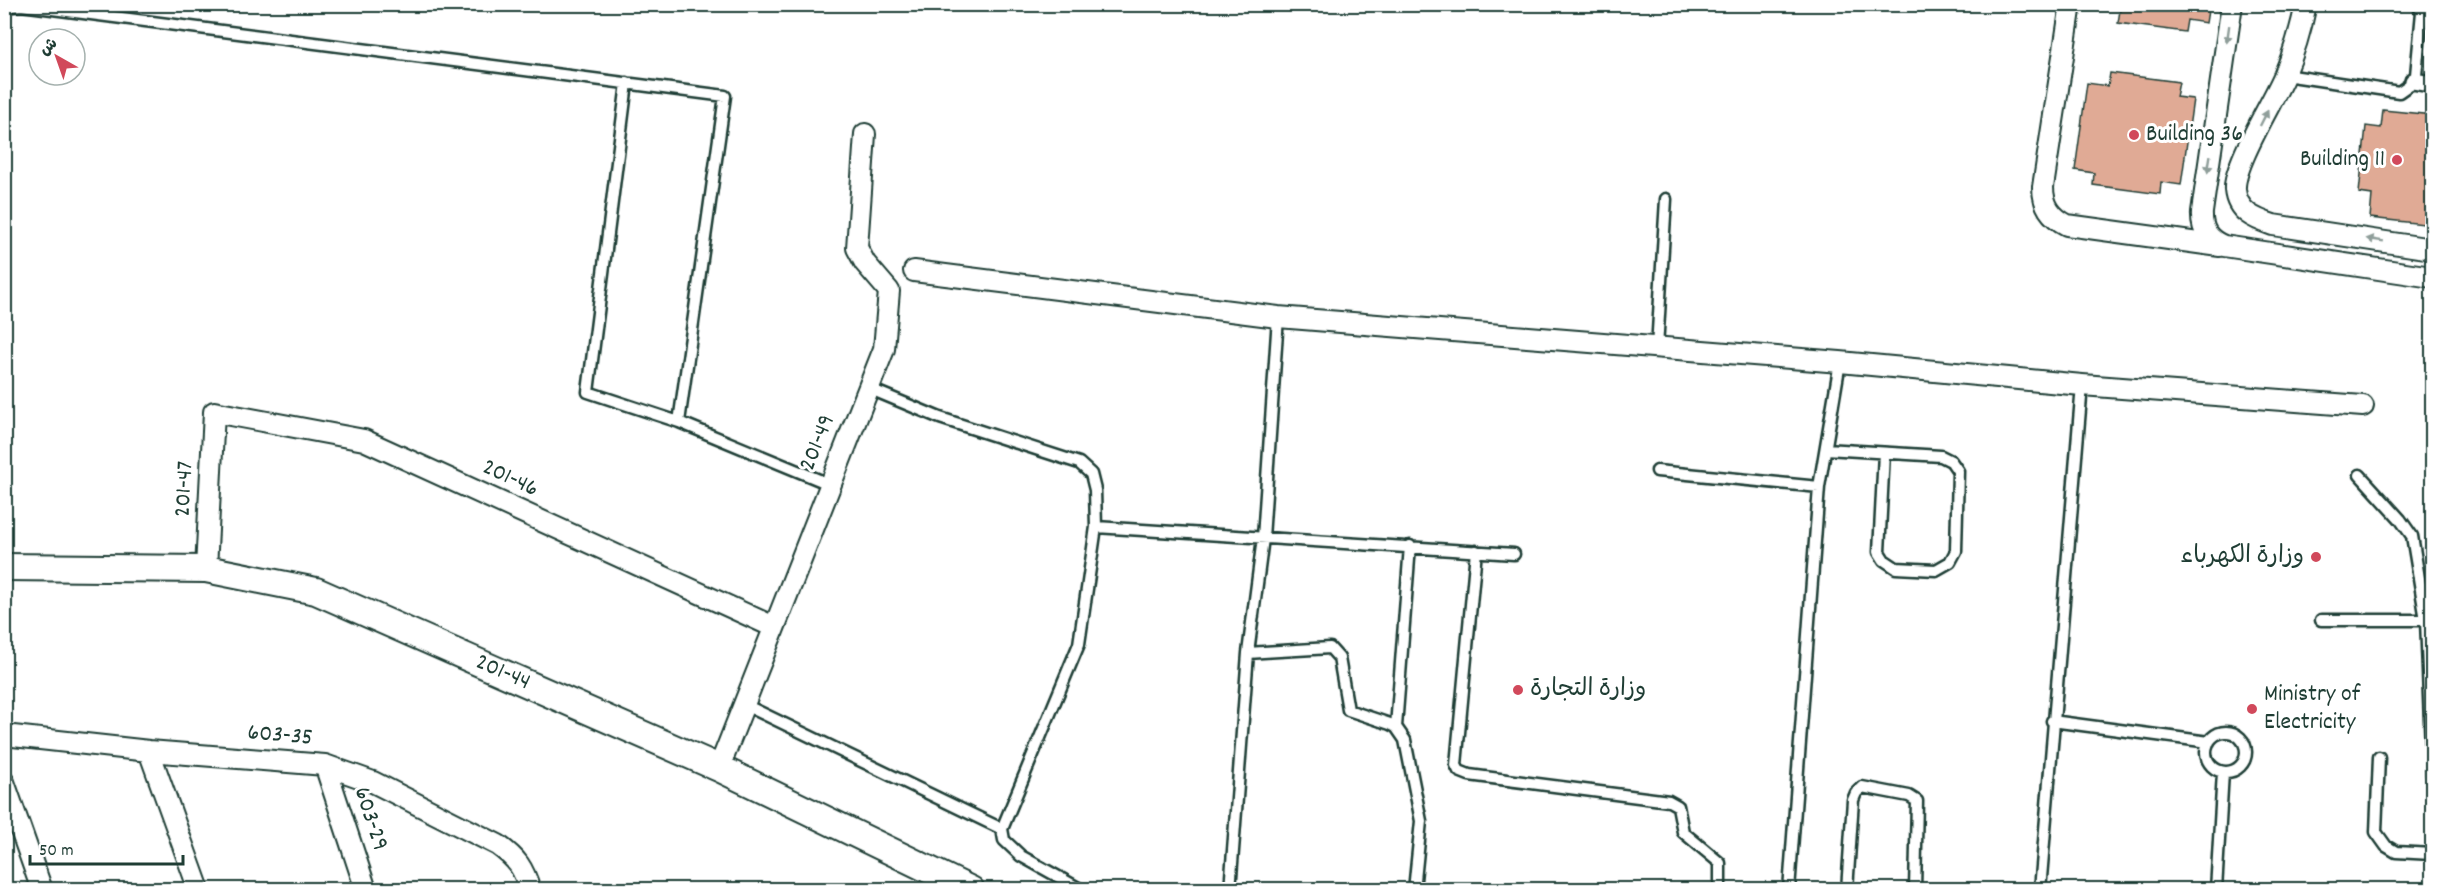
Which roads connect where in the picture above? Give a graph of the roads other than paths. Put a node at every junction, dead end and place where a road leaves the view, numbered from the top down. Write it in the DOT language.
graph roads {
  1 [pos="2071,4"];
  2 [pos="2232,4"];
  3 [pos="2306,4"];
  4 [pos="2417,4"];
  5 [pos="4,7"];
  6 [pos="2285,75"];
  7 [pos="2413,81"];
  8 [pos="627,83"];
  9 [pos="2433,84"];
  10 [pos="865,134"];
  11 [pos="1666,199"];
  12 [pos="2227,247"];
  13 [pos="2433,249"];
  14 [pos="914,271"];
  15 [pos="2433,277"];
  16 [pos="1278,317"];
  17 [pos="1657,348"];
  18 [pos="1840,362"];
  19 [pos="2082,385"];
  20 [pos="868,388"];
  21 [pos="2363,406"];
  22 [pos="214,412"];
  23 [pos="679,422"];
  24 [pos="1826,450"];
  25 [pos="1884,453"];
  26 [pos="1657,471"];
  27 [pos="2360,475"];
  28 [pos="829,484"];
  29 [pos="1820,487"];
  30 [pos="1096,527"];
  31 [pos="1263,538"];
  32 [pos="1410,546"];
  33 [pos="1476,551"];
  34 [pos="1514,554"];
  35 [pos="4,567"];
  36 [pos="206,569"];
  37 [pos="2321,620"];
  38 [pos="2427,620"];
  39 [pos="774,627"];
  40 [pos="1248,653"];
  41 [pos="743,704"];
  42 [pos="2052,721"];
  43 [pos="1396,727"];
  44 [pos="4,735"];
  45 [pos="2209,742"];
  46 [pos="150,751"];
  47 [pos="2379,757"];
  48 [pos="325,765"];
  49 [pos="719,768"];
  50 [pos="2223,772"];
  51 [pos="2433,775"];
  52 [pos="4,782"];
  53 [pos="1002,829"];
  54 [pos="2433,854"];
  55 [pos="42,890"];
  56 [pos="199,890"];
  57 [pos="366,890"];
  58 [pos="530,890"];
  59 [pos="971,890"];
  60 [pos="1082,890"];
  61 [pos="1230,890"];
  62 [pos="1414,890"];
  63 [pos="1720,890"];
  64 [pos="1789,890"];
  65 [pos="1847,890"];
  66 [pos="1915,890"];
  67 [pos="2040,890"];
  68 [pos="2216,890"];
  1 -- 12 [label="street"];
  2 -- 12 [label="street, one-way"];
  3 -- 6 [label="street"];
  4 -- 7 [label="lane"];
  5 -- 8 [label="lane"];
  6 -- 7 [label="lane"];
  13 -- 6 [label="street, one-way"];
  7 -- 9 [label="street"];
  8 -- 23 [label="lane"];
  8 -- 23 [label="lane"];
  10 -- 20 [label="street, 201-49"];
  11 -- 17 [label="lane"];
  12 -- 15 [label="street"];
  14 -- 16 [label="street"];
  16 -- 17 [label="street"];
  16 -- 31 [label="lane"];
  17 -- 18 [label="street"];
  18 -- 19 [label="street"];
  18 -- 24 [label="lane"];
  19 -- 21 [label="street"];
  19 -- 42 [label="lane"];
  20 -- 28 [label="street, 201-49"];
  20 -- 30 [label="lane"];
  22 -- 36 [label="street, 201-47"];
  22 -- 39 [label="street, 201-46"];
  23 -- 28 [label="lane"];
  24 -- 25 [label="lane"];
  24 -- 29 [label="lane"];
  25 -- 25 [label="lane"];
  26 -- 29 [label="lane"];
  27 -- 38 [label="lane"];
  28 -- 39 [label="street, 201-49"];
  29 -- 64 [label="lane"];
  30 -- 31 [label="lane"];
  30 -- 53 [label="lane"];
  31 -- 32 [label="lane"];
  31 -- 40 [label="lane"];
  32 -- 33 [label="lane"];
  32 -- 43 [label="lane"];
  33 -- 34 [label="lane"];
  33 -- 63 [label="lane"];
  35 -- 36 [label="street, 201-44"];
  36 -- 49 [label="street, 201-44"];
  37 -- 38 [label="lane"];
  38 -- 51 [label="lane"];
  39 -- 41 [label="street, 201-49"];
  40 -- 43 [label="lane"];
  40 -- 61 [label="lane"];
  41 -- 49 [label="street, 201-49"];
  41 -- 53 [label="lane"];
  42 -- 45 [label="lane"];
  42 -- 67 [label="lane"];
  43 -- 62 [label="lane"];
  44 -- 46 [label="street, 603-35"];
  45 -- 50 [label="lane"];
  45 -- 50 [label="lane"];
  46 -- 48 [label="street, 603-35"];
  46 -- 56 [label="street"];
  47 -- 54 [label="lane"];
  48 -- 57 [label="street, 603-29"];
  48 -- 58 [label="street, 603-35"];
  49 -- 59 [label="street, 201-44"];
  50 -- 68 [label="lane"];
  52 -- 55 [label="street"];
  53 -- 60 [label="lane"];
  65 -- 66 [label="lane"];
}
